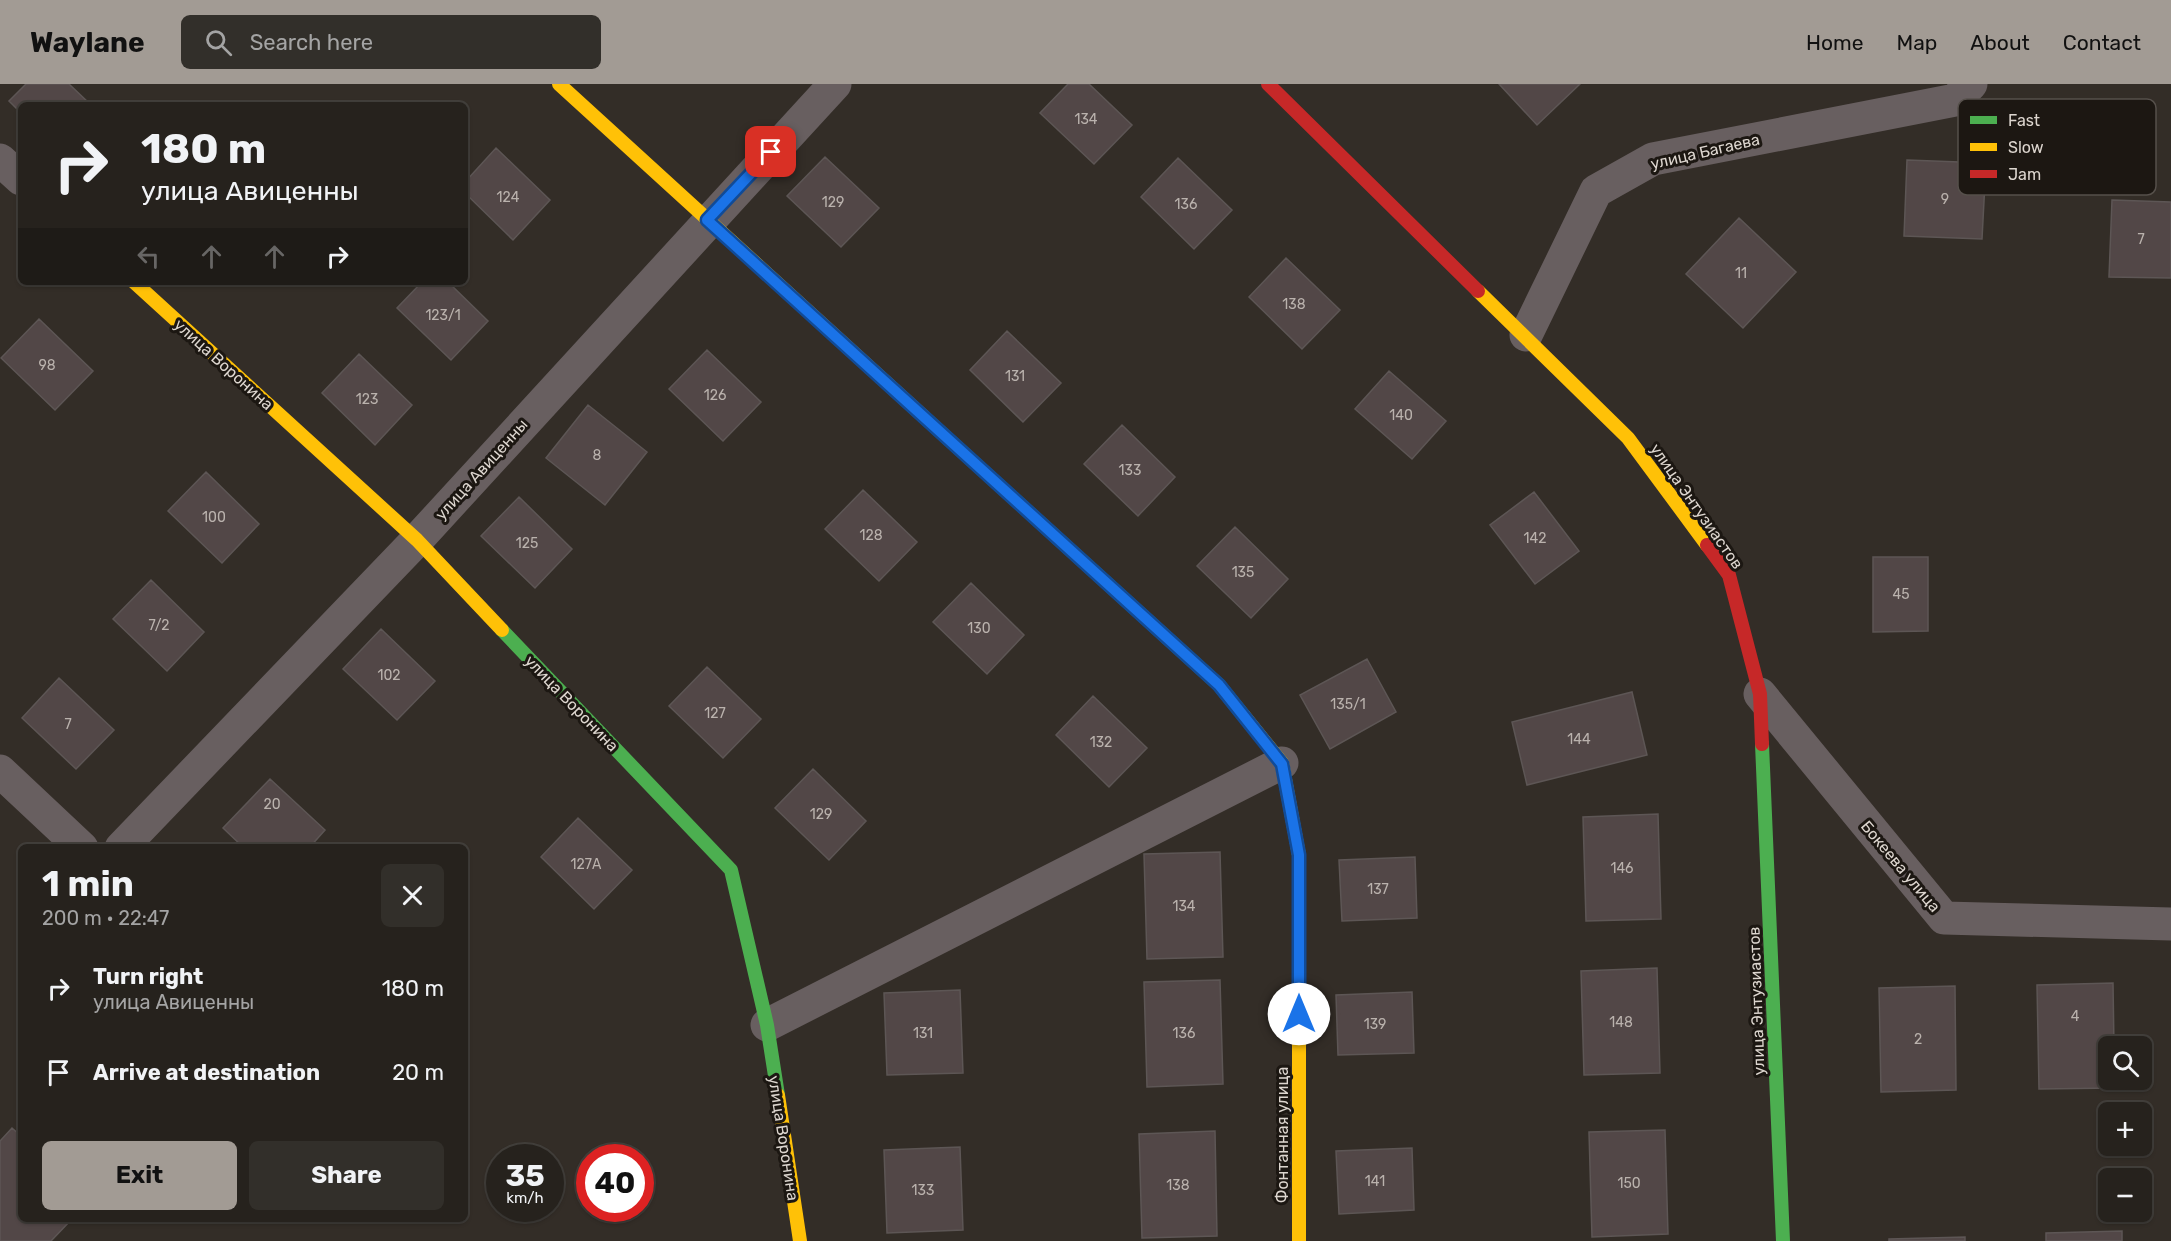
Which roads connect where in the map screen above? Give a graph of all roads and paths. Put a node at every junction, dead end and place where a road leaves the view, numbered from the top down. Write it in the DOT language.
graph roads {
  1 [pos="559,84"];
  2 [pos="835,84"];
  3 [pos="1268,84"];
  4 [pos="1971,84"];
  5 [pos="0,160"];
  6 [pos="18,176"];
  7 [pos="707,220"];
  8 [pos="137,285"];
  9 [pos="1526,335"];
  10 [pos="417,540"];
  11 [pos="1760,694"];
  12 [pos="1282,764"];
  13 [pos="0,771"];
  14 [pos="78,844"];
  15 [pos="125,844"];
  16 [pos="2171,924"];
  17 [pos="767,1025"];
  18 [pos="800,1241"];
  19 [pos="1299,1241"];
  20 [pos="1783,1241"];
  1 -- 7 [label="street, Фонтанная улица"];
  2 -- 7 [label="street, улица Авиценны"];
  3 -- 9 [label="street, улица Энтузиастов"];
  4 -- 9 [label="street, улица Багаева"];
  5 -- 6 [label="street"];
  7 -- 10 [label="street, улица Авиценны"];
  7 -- 12 [label="street, Фонтанная улица"];
  8 -- 10 [label="street, улица Воронина"];
  9 -- 11 [label="street, улица Энтузиастов"];
  10 -- 15 [label="street, улица Авиценны"];
  10 -- 17 [label="street, улица Воронина"];
  11 -- 16 [label="street, Бокеева улица"];
  11 -- 20 [label="street, улица Энтузиастов"];
  12 -- 17 [label="street"];
  12 -- 19 [label="street, Фонтанная улица"];
  13 -- 14 [label="street"];
  17 -- 18 [label="street, улица Воронина"];
}
